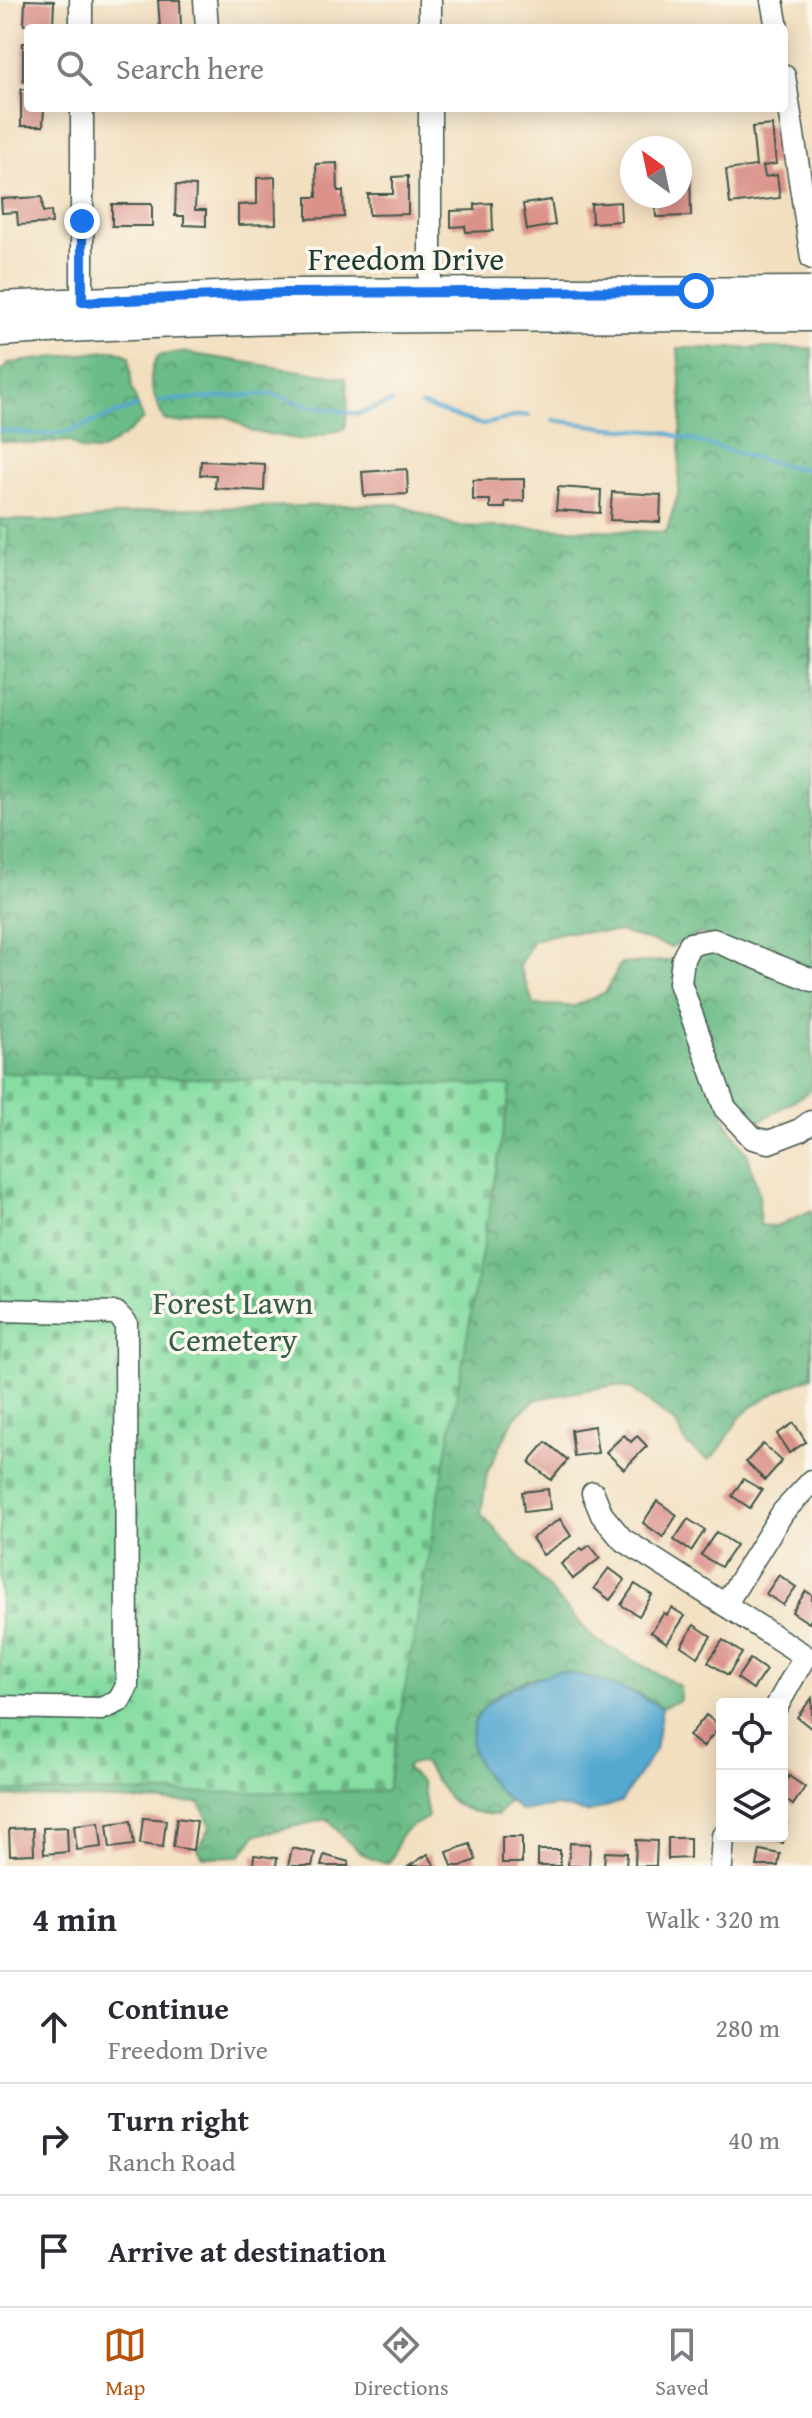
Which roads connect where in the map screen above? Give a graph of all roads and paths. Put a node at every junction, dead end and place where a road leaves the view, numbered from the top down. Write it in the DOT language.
graph roads {
  1 [pos="81,0"];
  2 [pos="205,0"];
  3 [pos="430,0"];
  4 [pos="772,0"];
  5 [pos="81,24"];
  6 [pos="207,24"];
  7 [pos="430,24"];
  8 [pos="776,24"];
  9 [pos="788,102"];
  10 [pos="82,112"];
  11 [pos="430,112"];
  12 [pos="812,258"];
  13 [pos="812,291"];
  14 [pos="430,292"];
  15 [pos="82,302"];
  16 [pos="0,306"];
  17 [pos="812,317"];
  18 [pos="0,332"];
  19 [pos="812,980"];
  20 [pos="811,1122"];
  21 [pos="0,1310"];
  22 [pos="812,1481"];
  23 [pos="593,1493"];
  24 [pos="725,1605"];
  25 [pos="809,1658"];
  26 [pos="782,1698"];
  27 [pos="0,1707"];
  28 [pos="723,1842"];
  29 [pos="721,1866"];
  1 -- 5 [label="street"];
  2 -- 6 [label="street"];
  3 -- 7 [label="street"];
  4 -- 8 [label="street"];
  9 -- 12 [label="street"];
  10 -- 15 [label="street"];
  11 -- 14 [label="street"];
  13 -- 14 [label="main road, Freedom Drive"];
  14 -- 15 [label="main road, Freedom Drive"];
  15 -- 16 [label="main road, Freedom Drive"];
  17 -- 18 [label="main road, Freedom Drive"];
  19 -- 20 [label="street"];
  21 -- 27 [label="street"];
  22 -- 24 [label="street"];
  23 -- 24 [label="street"];
  24 -- 25 [label="street"];
  25 -- 26 [label="street"];
  28 -- 29 [label="street"];
}
